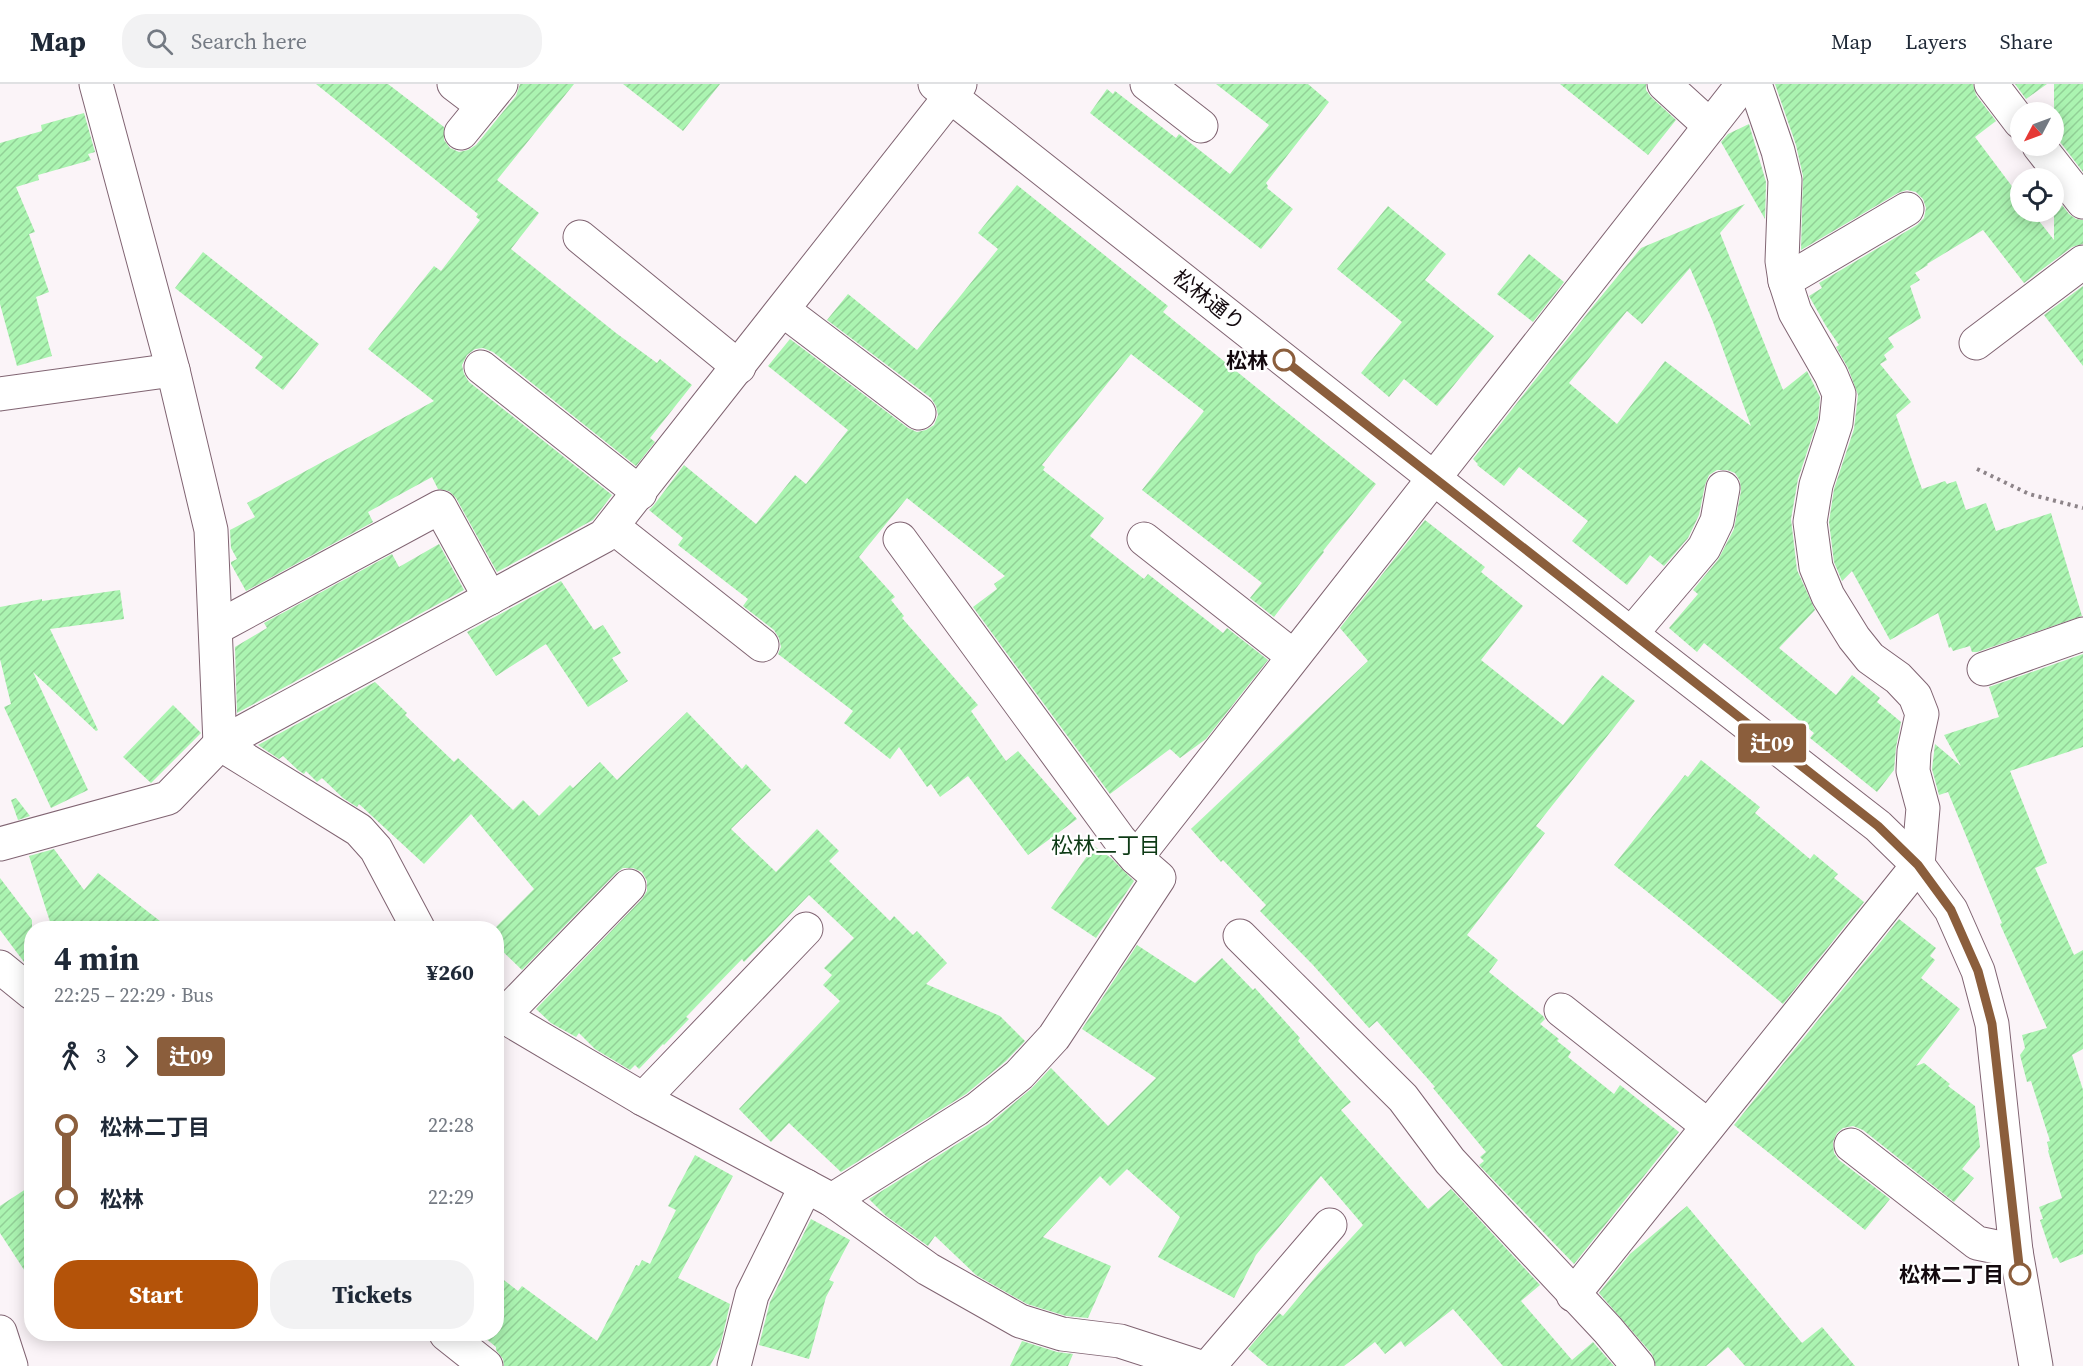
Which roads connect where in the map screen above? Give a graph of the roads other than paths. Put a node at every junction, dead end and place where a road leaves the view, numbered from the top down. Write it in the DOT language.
graph roads {
  1 [pos="96,84"];
  2 [pos="454,84"];
  3 [pos="1147,84"];
  4 [pos="1664,84"];
  5 [pos="1743,84"];
  6 [pos="1755,84"];
  7 [pos="1991,84"];
  8 [pos="948,88"];
  9 [pos="492,95"];
  10 [pos="2010,109"];
  11 [pos="1201,126"];
  12 [pos="1710,126"];
  13 [pos="461,133"];
  14 [pos="2047,156"];
  15 [pos="2083,202"];
  16 [pos="1907,208"];
  17 [pos="580,237"];
  18 [pos="2083,262"];
  19 [pos="1785,281"];
  20 [pos="783,310"];
  21 [pos="1976,343"];
  22 [pos="481,367"];
  23 [pos="739,367"];
  24 [pos="173,370"];
  25 [pos="0,394"];
  26 [pos="919,414"];
  27 [pos="1433,478"];
  28 [pos="1723,488"];
  29 [pos="640,493"];
  30 [pos="613,527"];
  31 [pos="900,539"];
  32 [pos="1144,539"];
  33 [pos="490,598"];
  34 [pos="216,628"];
  35 [pos="1631,634"];
  36 [pos="2083,634"];
  37 [pos="762,645"];
  38 [pos="1293,656"];
  39 [pos="1984,669"];
  40 [pos="220,744"];
  41 [pos="0,844"];
  42 [pos="1136,858"];
  43 [pos="1918,865"];
  44 [pos="629,886"];
  45 [pos="414,921"];
  46 [pos="806,929"];
  47 [pos="1240,936"];
  48 [pos="0,967"];
  49 [pos="24,986"];
  50 [pos="504,1010"];
  51 [pos="1561,1010"];
  52 [pos="504,1016"];
  53 [pos="643,1099"];
  54 [pos="1708,1126"];
  55 [pos="1851,1145"];
  56 [pos="819,1193"];
  57 [pos="1330,1225"];
  58 [pos="2016,1251"];
  59 [pos="1573,1294"];
  60 [pos="0,1332"];
  61 [pos="455,1341"];
  62 [pos="1114,1354"];
  63 [pos="11,1366"];
  64 [pos="486,1366"];
  65 [pos="734,1366"];
  66 [pos="1197,1366"];
  67 [pos="1209,1366"];
  68 [pos="1638,1366"];
  69 [pos="2036,1366"];
  1 -- 24 [label="street"];
  2 -- 9 [label="street"];
  3 -- 11 [label="street"];
  4 -- 12 [label="street"];
  5 -- 12 [label="street"];
  6 -- 19 [label="street"];
  7 -- 10 [label="street"];
  8 -- 20 [label="street"];
  8 -- 27 [label="street, 松林通り"];
  9 -- 13 [label="street"];
  12 -- 27 [label="street"];
  14 -- 15 [label="street"];
  16 -- 19 [label="street"];
  17 -- 23 [label="street"];
  18 -- 21 [label="street"];
  19 -- 43 [label="street"];
  20 -- 23 [label="street"];
  20 -- 26 [label="street"];
  22 -- 29 [label="street"];
  23 -- 29 [label="street"];
  24 -- 25 [label="street"];
  24 -- 34 [label="street"];
  27 -- 35 [label="street, 松林通り"];
  27 -- 38 [label="street"];
  28 -- 35 [label="street"];
  29 -- 30 [label="street"];
  30 -- 33 [label="street"];
  30 -- 37 [label="street"];
  31 -- 42 [label="street"];
  32 -- 38 [label="street"];
  33 -- 34 [label="street"];
  33 -- 40 [label="street"];
  34 -- 40 [label="street"];
  35 -- 43 [label="street, 松林通り"];
  36 -- 39 [label="street"];
  38 -- 42 [label="street"];
  40 -- 41 [label="street"];
  40 -- 45 [label="street"];
  42 -- 56 [label="street"];
  43 -- 54 [label="street"];
  43 -- 58 [label="street, 松林通り"];
  44 -- 50 [label="street"];
  46 -- 53 [label="street"];
  47 -- 59 [label="street"];
  48 -- 49 [label="street"];
  51 -- 54 [label="street"];
  52 -- 53 [label="street"];
  53 -- 56 [label="street"];
  54 -- 59 [label="street"];
  55 -- 58 [label="street"];
  56 -- 62 [label="street"];
  56 -- 65 [label="street"];
  57 -- 67 [label="street"];
  58 -- 69 [label="street, 松林通り"];
  59 -- 68 [label="street"];
  60 -- 63 [label="street"];
  61 -- 64 [label="street"];
  62 -- 66 [label="street"];
}
